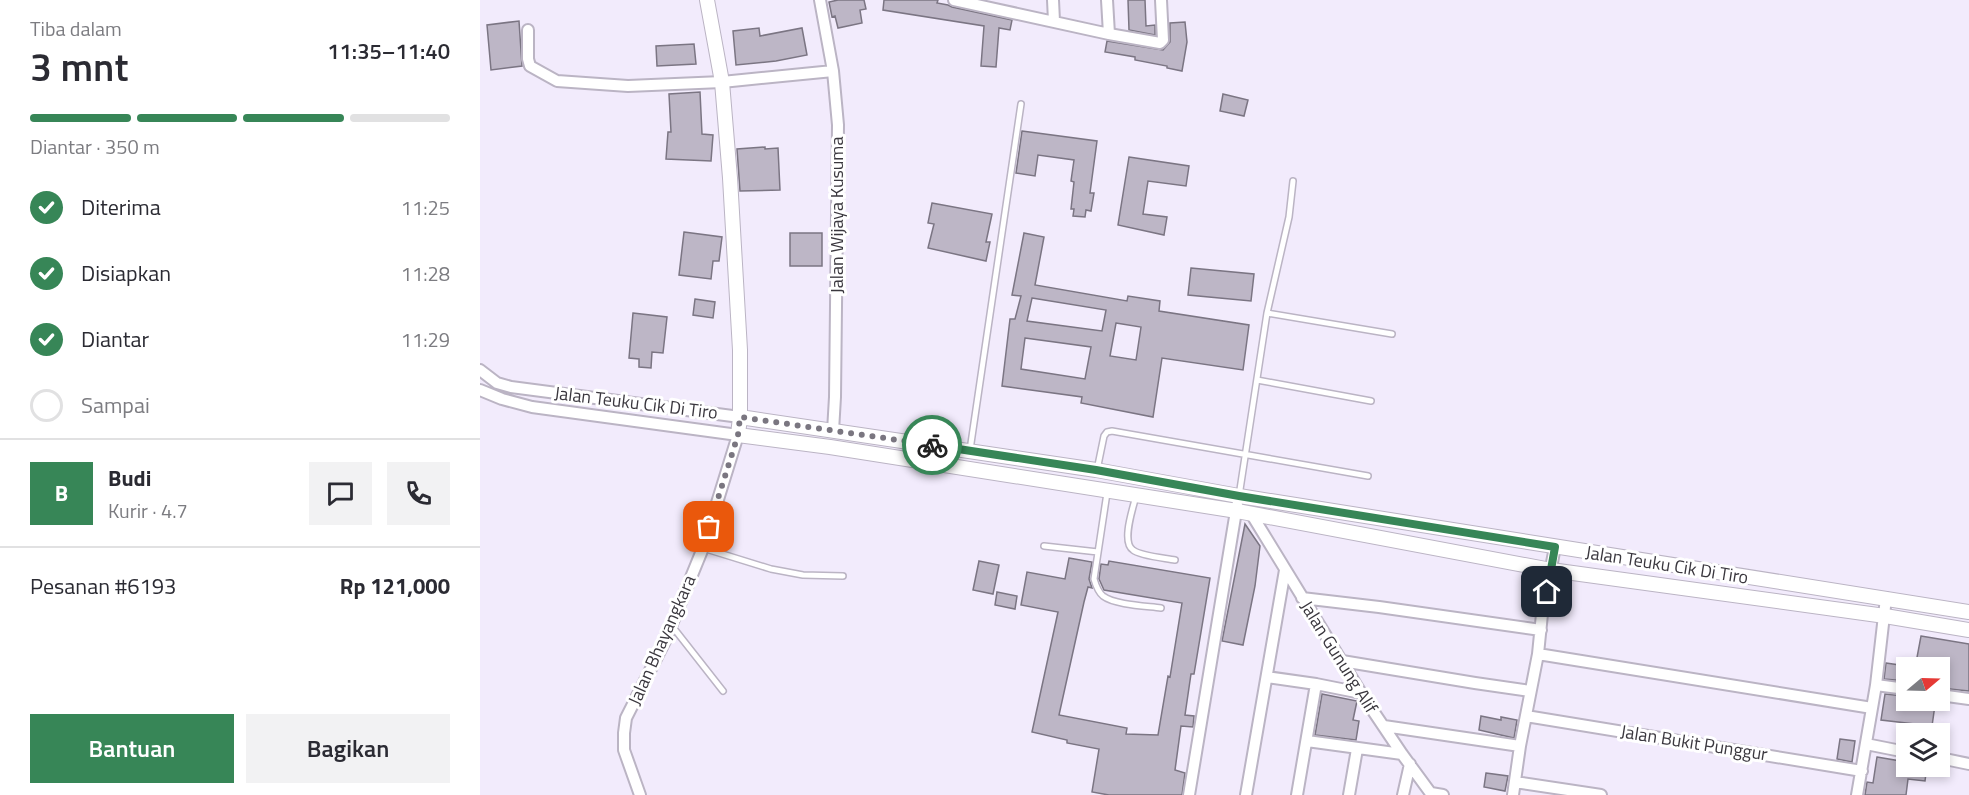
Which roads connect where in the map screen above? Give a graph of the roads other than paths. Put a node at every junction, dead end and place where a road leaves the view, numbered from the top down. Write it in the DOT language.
graph roads {
  1 [pos="707,0"];
  2 [pos="820,0"];
  3 [pos="954,0"];
  4 [pos="1053,0"];
  5 [pos="1107,0"];
  6 [pos="1161,0"];
  7 [pos="996,5"];
  8 [pos="1054,21"];
  9 [pos="528,30"];
  10 [pos="1109,34"];
  11 [pos="833,71"];
  12 [pos="722,82"];
  13 [pos="1021,104"];
  14 [pos="1293,181"];
  15 [pos="1267,313"];
  16 [pos="1392,334"];
  17 [pos="481,373"];
  18 [pos="1257,380"];
  19 [pos="480,390"];
  20 [pos="1371,401"];
  21 [pos="740,417"];
  22 [pos="833,432"];
  23 [pos="738,435"];
  24 [pos="897,440"];
  25 [pos="970,450"];
  26 [pos="1245,455"];
  27 [pos="896,458"];
  28 [pos="1096,470"];
  29 [pos="1368,476"];
  30 [pos="1107,490"];
  31 [pos="1136,495"];
  32 [pos="1239,496"];
  33 [pos="1237,511"];
  34 [pos="1252,514"];
  35 [pos="1044,546"];
  36 [pos="1555,547"];
  37 [pos="703,548"];
  38 [pos="1098,552"];
  39 [pos="1175,560"];
  40 [pos="1285,570"];
  41 [pos="1551,570"];
  42 [pos="843,576"];
  43 [pos="1302,598"];
  44 [pos="1886,598"];
  45 [pos="1161,608"];
  46 [pos="1969,612"];
  47 [pos="1885,616"];
  48 [pos="672,624"];
  49 [pos="1541,630"];
  50 [pos="1969,630"];
  51 [pos="1538,654"];
  52 [pos="1342,661"];
  53 [pos="1267,677"];
  54 [pos="1316,684"];
  55 [pos="1876,684"];
  56 [pos="1896,687"];
  57 [pos="723,691"];
  58 [pos="1530,691"];
  59 [pos="1361,693"];
  60 [pos="1950,696"];
  61 [pos="1969,699"];
  62 [pos="1872,708"];
  63 [pos="1526,716"];
  64 [pos="1384,726"];
  65 [pos="1307,741"];
  66 [pos="1866,744"];
  67 [pos="1520,746"];
  68 [pos="1357,749"];
  69 [pos="1896,750"];
  70 [pos="1402,754"];
  71 [pos="1950,760"];
  72 [pos="1969,764"];
  73 [pos="1410,765"];
  74 [pos="1862,771"];
  75 [pos="1515,782"];
  76 [pos="1431,794"];
  77 [pos="640,795"];
  78 [pos="1189,795"];
  79 [pos="1246,795"];
  80 [pos="1297,795"];
  81 [pos="1349,795"];
  82 [pos="1403,795"];
  83 [pos="1443,795"];
  84 [pos="1513,795"];
  85 [pos="1601,795"];
  86 [pos="1857,795"];
  1 -- 12 [label="street, Jalan Bhayangkara"];
  2 -- 11 [label="street, Jalan Wijaya Kusuma"];
  3 -- 7 [label="street"];
  4 -- 8 [label="street"];
  5 -- 10 [label="street"];
  6 -- 10 [label="street"];
  7 -- 8 [label="street"];
  8 -- 10 [label="street"];
  9 -- 12 [label="street"];
  11 -- 12 [label="street"];
  11 -- 22 [label="street, Jalan Wijaya Kusuma"];
  12 -- 21 [label="street, Jalan Bhayangkara"];
  13 -- 25 [label="lane"];
  14 -- 15 [label="lane"];
  15 -- 16 [label="lane"];
  15 -- 18 [label="lane"];
  17 -- 21 [label="street, Jalan Teuku Cik Di Tiro"];
  18 -- 20 [label="lane"];
  18 -- 26 [label="lane"];
  19 -- 23 [label="street, Jalan Teuku Cik Di Tiro"];
  21 -- 22 [label="street, Jalan Teuku Cik Di Tiro"];
  21 -- 23 [label="street, Jalan Bhayangkara"];
  22 -- 24 [label="street, Jalan Teuku Cik Di Tiro"];
  23 -- 27 [label="street, Jalan Teuku Cik Di Tiro"];
  23 -- 37 [label="street, Jalan Bhayangkara"];
  24 -- 25 [label="street, Jalan Teuku Cik Di Tiro"];
  24 -- 27 [label="street"];
  25 -- 28 [label="street, Jalan Teuku Cik Di Tiro"];
  26 -- 28 [label="lane"];
  26 -- 29 [label="lane"];
  26 -- 32 [label="lane"];
  27 -- 30 [label="street, Jalan Teuku Cik Di Tiro"];
  28 -- 32 [label="street, Jalan Teuku Cik Di Tiro"];
  30 -- 31 [label="street, Jalan Teuku Cik Di Tiro"];
  30 -- 38 [label="lane"];
  31 -- 33 [label="street, Jalan Teuku Cik Di Tiro"];
  31 -- 39 [label="lane"];
  32 -- 33 [label="street"];
  32 -- 36 [label="street, Jalan Teuku Cik Di Tiro"];
  33 -- 34 [label="street, Jalan Teuku Cik Di Tiro"];
  33 -- 78 [label="street"];
  34 -- 40 [label="street, Jalan Gunung Alif"];
  34 -- 41 [label="street, Jalan Teuku Cik Di Tiro"];
  35 -- 38 [label="lane"];
  36 -- 41 [label="street"];
  36 -- 44 [label="street, Jalan Teuku Cik Di Tiro"];
  37 -- 42 [label="lane"];
  37 -- 48 [label="street, Jalan Bhayangkara"];
  38 -- 45 [label="lane"];
  40 -- 43 [label="street, Jalan Gunung Alif"];
  40 -- 53 [label="street"];
  41 -- 47 [label="street, Jalan Teuku Cik Di Tiro"];
  41 -- 49 [label="street"];
  43 -- 49 [label="street"];
  43 -- 52 [label="street, Jalan Gunung Alif"];
  44 -- 46 [label="street, Jalan Teuku Cik Di Tiro"];
  44 -- 47 [label="street"];
  47 -- 50 [label="street, Jalan Teuku Cik Di Tiro"];
  47 -- 55 [label="street"];
  48 -- 57 [label="lane"];
  48 -- 77 [label="street, Jalan Bhayangkara"];
  49 -- 51 [label="street"];
  51 -- 58 [label="street"];
  51 -- 62 [label="street"];
  52 -- 58 [label="street"];
  52 -- 59 [label="street, Jalan Gunung Alif"];
  53 -- 54 [label="street"];
  53 -- 79 [label="street"];
  54 -- 59 [label="street"];
  54 -- 65 [label="street"];
  55 -- 56 [label="street"];
  55 -- 62 [label="street"];
  58 -- 63 [label="street"];
  59 -- 64 [label="street, Jalan Gunung Alif"];
  60 -- 61 [label="street"];
  62 -- 66 [label="street"];
  63 -- 67 [label="street"];
  63 -- 74 [label="street, Jalan Bukit Punggur"];
  64 -- 67 [label="street"];
  64 -- 70 [label="street, Jalan Gunung Alif"];
  65 -- 68 [label="street"];
  65 -- 80 [label="street"];
  66 -- 69 [label="street"];
  66 -- 74 [label="street"];
  67 -- 75 [label="street"];
  68 -- 70 [label="street"];
  68 -- 81 [label="street"];
  70 -- 73 [label="street, Jalan Gunung Alif"];
  71 -- 72 [label="street"];
  73 -- 76 [label="street, Jalan Gunung Alif"];
  73 -- 82 [label="street"];
  74 -- 86 [label="street"];
  75 -- 84 [label="street"];
  75 -- 85 [label="street"];
  76 -- 83 [label="street"];
}
